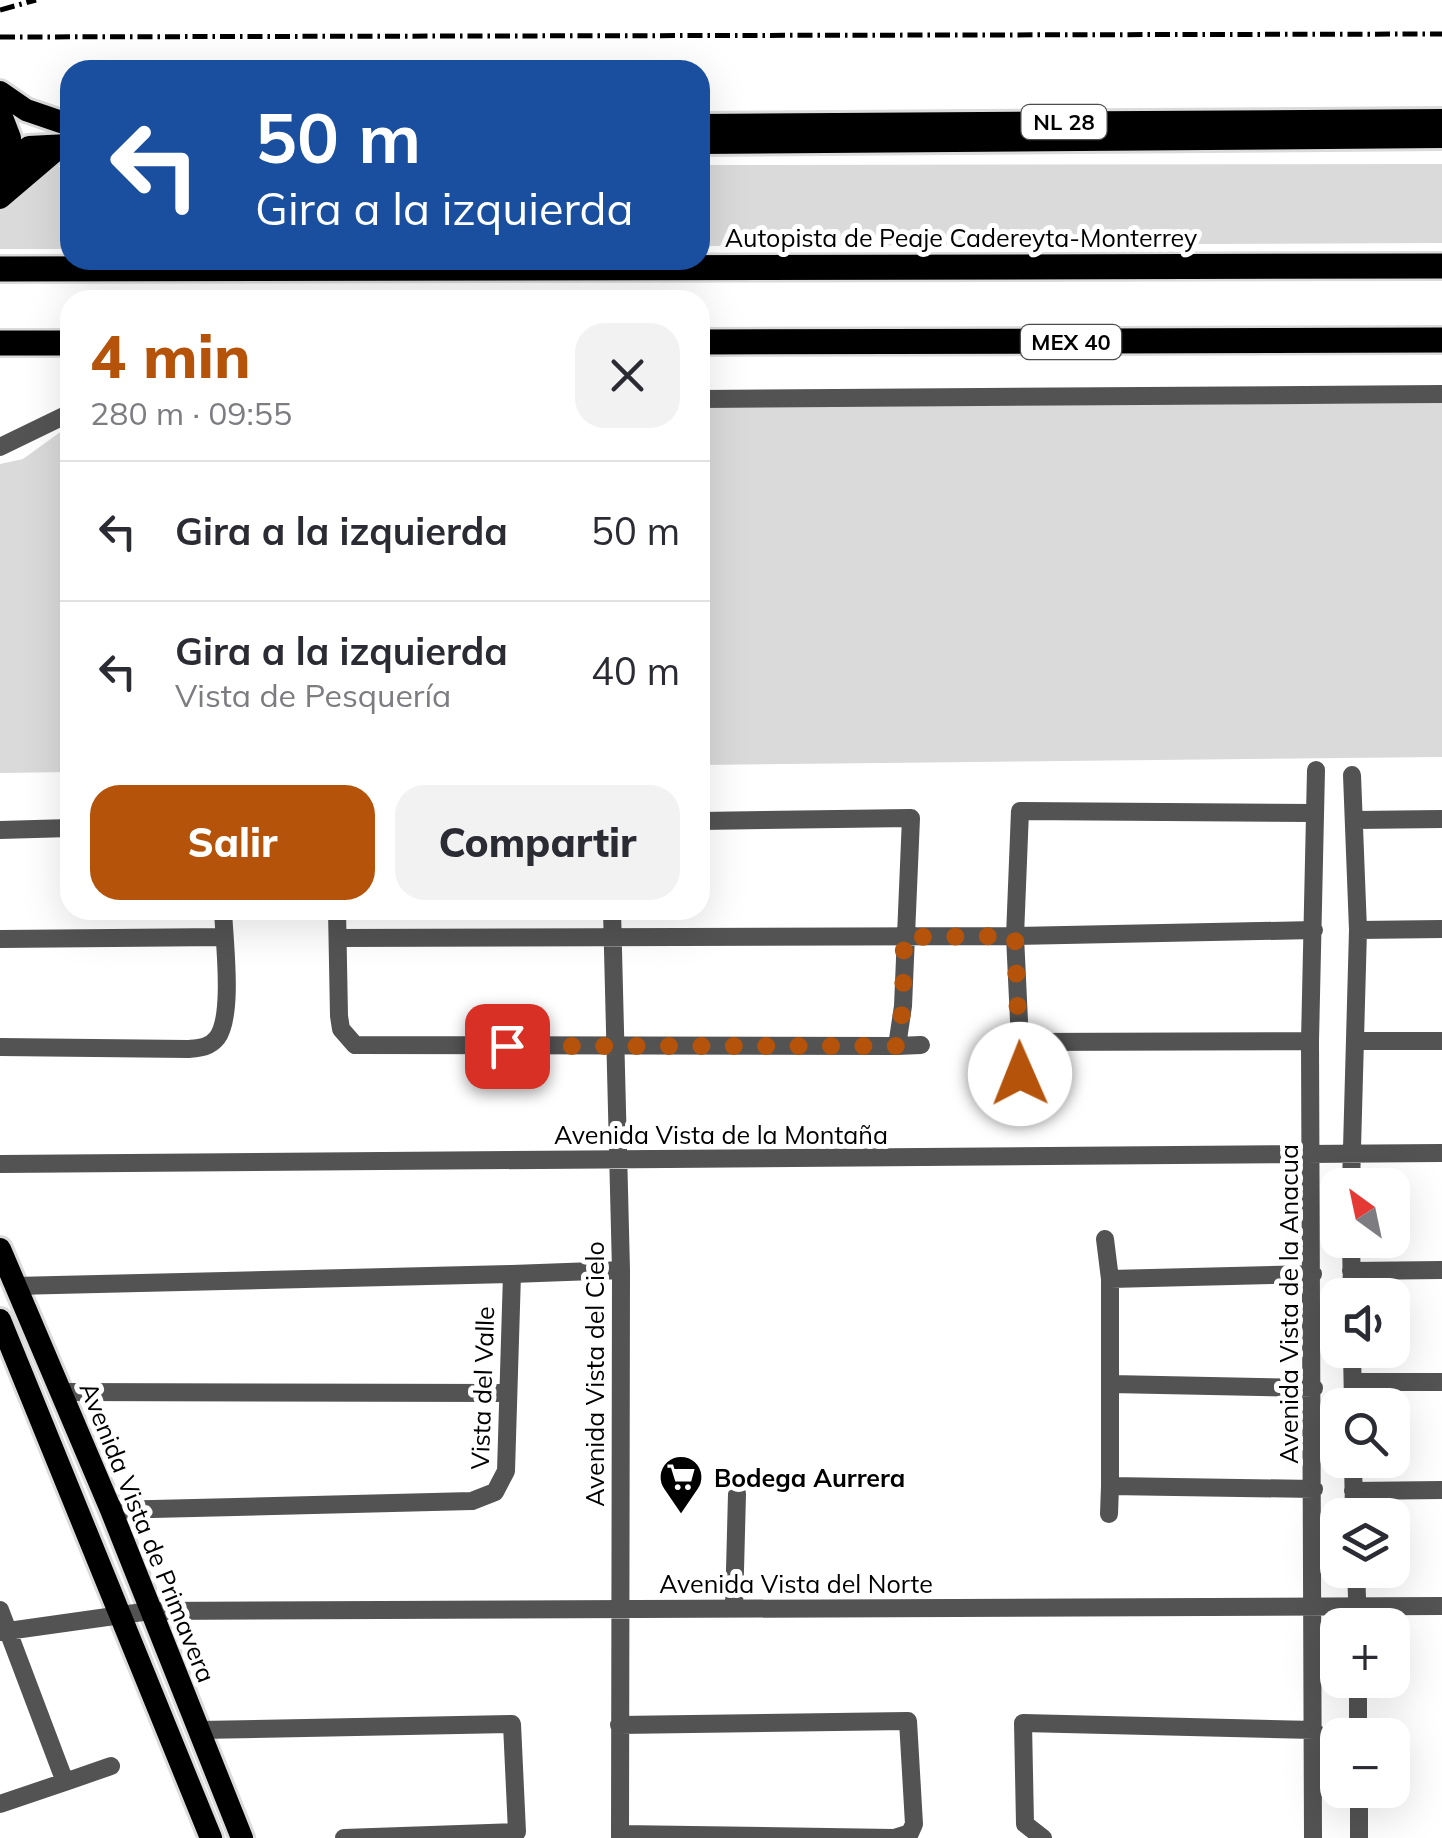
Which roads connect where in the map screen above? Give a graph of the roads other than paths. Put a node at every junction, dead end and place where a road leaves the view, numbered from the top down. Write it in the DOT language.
graph roads {
  1 [pos="0,92"];
  2 [pos="0,109"];
  3 [pos="60,122"];
  4 [pos="60,124"];
  5 [pos="710,125"];
  6 [pos="1437,131"];
  7 [pos="710,143"];
  8 [pos="60,144"];
  9 [pos="60,149"];
  10 [pos="0,176"];
  11 [pos="0,198"];
  12 [pos="1442,266"];
  13 [pos="710,268"];
  14 [pos="0,269"];
  15 [pos="60,269"];
  16 [pos="1442,340"];
  17 [pos="710,342"];
  18 [pos="0,343"];
  19 [pos="60,343"];
  20 [pos="1442,394"];
  21 [pos="710,398"];
  22 [pos="60,418"];
  23 [pos="0,447"];
  24 [pos="1316,770"];
  25 [pos="1352,775"];
  26 [pos="1314,814"];
  27 [pos="1442,819"];
  28 [pos="1356,820"];
  29 [pos="710,821"];
  30 [pos="60,828"];
  31 [pos="0,830"];
  32 [pos="223,920"];
  33 [pos="337,920"];
  34 [pos="612,920"];
  35 [pos="1442,928"];
  36 [pos="1314,930"];
  37 [pos="1358,930"];
  38 [pos="613,935"];
  39 [pos="1015,936"];
  40 [pos="224,937"];
  41 [pos="904,937"];
  42 [pos="0,938"];
  43 [pos="338,938"];
  44 [pos="1310,1041"];
  45 [pos="1356,1041"];
  46 [pos="1442,1041"];
  47 [pos="1020,1042"];
  48 [pos="921,1045"];
  49 [pos="616,1046"];
  50 [pos="897,1046"];
  51 [pos="0,1047"];
  52 [pos="1020,1074"];
  53 [pos="1351,1153"];
  54 [pos="1442,1153"];
  55 [pos="1312,1154"];
  56 [pos="618,1160"];
  57 [pos="0,1164"];
  58 [pos="1351,1168"];
  59 [pos="1105,1239"];
  60 [pos="0,1249"];
  61 [pos="1352,1258"];
  62 [pos="621,1270"];
  63 [pos="1442,1270"];
  64 [pos="1352,1271"];
  65 [pos="512,1274"];
  66 [pos="1313,1274"];
  67 [pos="1352,1278"];
  68 [pos="1110,1279"];
  69 [pos="14,1286"];
  70 [pos="0,1320"];
  71 [pos="1353,1368"];
  72 [pos="1353,1382"];
  73 [pos="1442,1382"];
  74 [pos="1110,1384"];
  75 [pos="1314,1388"];
  76 [pos="1353,1388"];
  77 [pos="62,1392"];
  78 [pos="506,1393"];
  79 [pos="1353,1478"];
  80 [pos="1110,1486"];
  81 [pos="1314,1489"];
  82 [pos="1442,1490"];
  83 [pos="1353,1491"];
  84 [pos="736,1494"];
  85 [pos="1353,1498"];
  86 [pos="111,1510"];
  87 [pos="1109,1514"];
  88 [pos="1310,1604"];
  89 [pos="1442,1606"];
  90 [pos="734,1608"];
  91 [pos="1326,1608"];
  92 [pos="618,1609"];
  93 [pos="0,1610"];
  94 [pos="1410,1610"];
  95 [pos="150,1611"];
  96 [pos="119,1615"];
  97 [pos="4,1632"];
  98 [pos="619,1726"];
  99 [pos="199,1730"];
  100 [pos="1314,1730"];
  101 [pos="111,1766"];
  102 [pos="65,1782"];
  103 [pos="0,1804"];
  104 [pos="1358,1808"];
  105 [pos="517,1835"];
  106 [pos="620,1836"];
  107 [pos="210,1838"];
  108 [pos="242,1838"];
  109 [pos="344,1838"];
  110 [pos="1043,1838"];
  111 [pos="1314,1838"];
  112 [pos="1359,1838"];
  1 -- 3 [label="main road"];
  2 -- 4 [label="main road"];
  2 -- 10 [label="main road"];
  5 -- 6 [label="main road, NL 28"];
  6 -- 7 [label="main road"];
  8 -- 10 [label="main road"];
  9 -- 11 [label="main road"];
  12 -- 13 [label="highway, Autopista de Peaje Cadereyta-Monterrey"];
  14 -- 15 [label="highway, Autopista de Peaje Cadereyta-Monterrey"];
  16 -- 17 [label="highway, MEX 40"];
  18 -- 19 [label="highway"];
  20 -- 21 [label="street"];
  22 -- 23 [label="street"];
  24 -- 26 [label="street, Avenida Vista de la Anacua"];
  25 -- 28 [label="street"];
  26 -- 36 [label="street, Avenida Vista de la Anacua"];
  26 -- 39 [label="street"];
  27 -- 28 [label="street"];
  28 -- 37 [label="street"];
  29 -- 41 [label="street"];
  30 -- 31 [label="street"];
  32 -- 40 [label="street"];
  33 -- 43 [label="street"];
  34 -- 38 [label="street, Avenida Vista del Cielo"];
  35 -- 37 [label="street"];
  36 -- 39 [label="street"];
  36 -- 44 [label="street, Avenida Vista de la Anacua"];
  37 -- 45 [label="street"];
  38 -- 41 [label="street"];
  38 -- 43 [label="street"];
  38 -- 49 [label="street, Avenida Vista del Cielo"];
  39 -- 41 [label="street"];
  39 -- 47 [label="street"];
  40 -- 42 [label="street"];
  40 -- 51 [label="street"];
  41 -- 50 [label="street"];
  43 -- 49 [label="street"];
  44 -- 47 [label="street"];
  44 -- 55 [label="street, Avenida Vista de la Anacua"];
  45 -- 46 [label="street"];
  45 -- 53 [label="street"];
  47 -- 52 [label="street"];
  48 -- 50 [label="street"];
  49 -- 50 [label="street"];
  49 -- 56 [label="street, Avenida Vista del Cielo"];
  53 -- 54 [label="street, Avenida Vista de la Montaña"];
  53 -- 55 [label="street, Avenida Vista de la Montaña"];
  53 -- 58 [label="street"];
  55 -- 56 [label="street, Avenida Vista de la Montaña"];
  55 -- 66 [label="street, Avenida Vista de la Anacua"];
  56 -- 57 [label="street, Avenida Vista de la Montaña"];
  56 -- 62 [label="street, Avenida Vista del Cielo"];
  59 -- 68 [label="street"];
  60 -- 69 [label="main road, Avenida Vista de Primavera"];
  61 -- 64 [label="street"];
  62 -- 65 [label="street"];
  62 -- 92 [label="street, Avenida Vista del Cielo"];
  63 -- 64 [label="street"];
  64 -- 67 [label="street"];
  65 -- 69 [label="street, Vista del Valle"];
  65 -- 78 [label="street, Vista del Valle"];
  66 -- 68 [label="street"];
  66 -- 75 [label="street, Avenida Vista de la Anacua"];
  68 -- 74 [label="street"];
  69 -- 77 [label="main road, Avenida Vista de Primavera"];
  70 -- 96 [label="main road"];
  71 -- 72 [label="street"];
  72 -- 73 [label="street"];
  72 -- 76 [label="street"];
  74 -- 75 [label="street"];
  74 -- 80 [label="street"];
  75 -- 81 [label="street, Avenida Vista de la Anacua"];
  77 -- 78 [label="street"];
  77 -- 86 [label="main road, Avenida Vista de Primavera"];
  78 -- 86 [label="street, Vista del Valle"];
  79 -- 83 [label="street"];
  80 -- 81 [label="street"];
  80 -- 87 [label="street"];
  81 -- 88 [label="street, Avenida Vista de la Anacua"];
  82 -- 83 [label="street"];
  83 -- 85 [label="street"];
  84 -- 90 [label="street"];
  86 -- 95 [label="main road, Avenida Vista de Primavera"];
  88 -- 90 [label="street, Avenida Vista del Norte"];
  88 -- 91 [label="street, Avenida Vista del Norte"];
  88 -- 100 [label="street, Avenida Vista de la Anacua"];
  89 -- 94 [label="street, Avenida Vista del Norte"];
  90 -- 92 [label="street, Avenida Vista del Norte"];
  92 -- 95 [label="street, Avenida Vista del Norte"];
  92 -- 98 [label="street, Avenida Vista del Cielo"];
  93 -- 97 [label="street"];
  95 -- 96 [label="street, Avenida Vista del Norte"];
  95 -- 99 [label="main road, Avenida Vista de Primavera"];
  96 -- 97 [label="street, Avenida Vista del Norte"];
  96 -- 107 [label="main road"];
  97 -- 102 [label="street"];
  98 -- 106 [label="street, Avenida Vista del Cielo"];
  98 -- 106 [label="street"];
  99 -- 105 [label="street"];
  99 -- 108 [label="main road, Avenida Vista de Primavera"];
  100 -- 110 [label="street"];
  100 -- 111 [label="street, Avenida Vista de la Anacua"];
  101 -- 102 [label="street"];
  102 -- 103 [label="street"];
  104 -- 112 [label="street"];
  105 -- 109 [label="street"];
}
